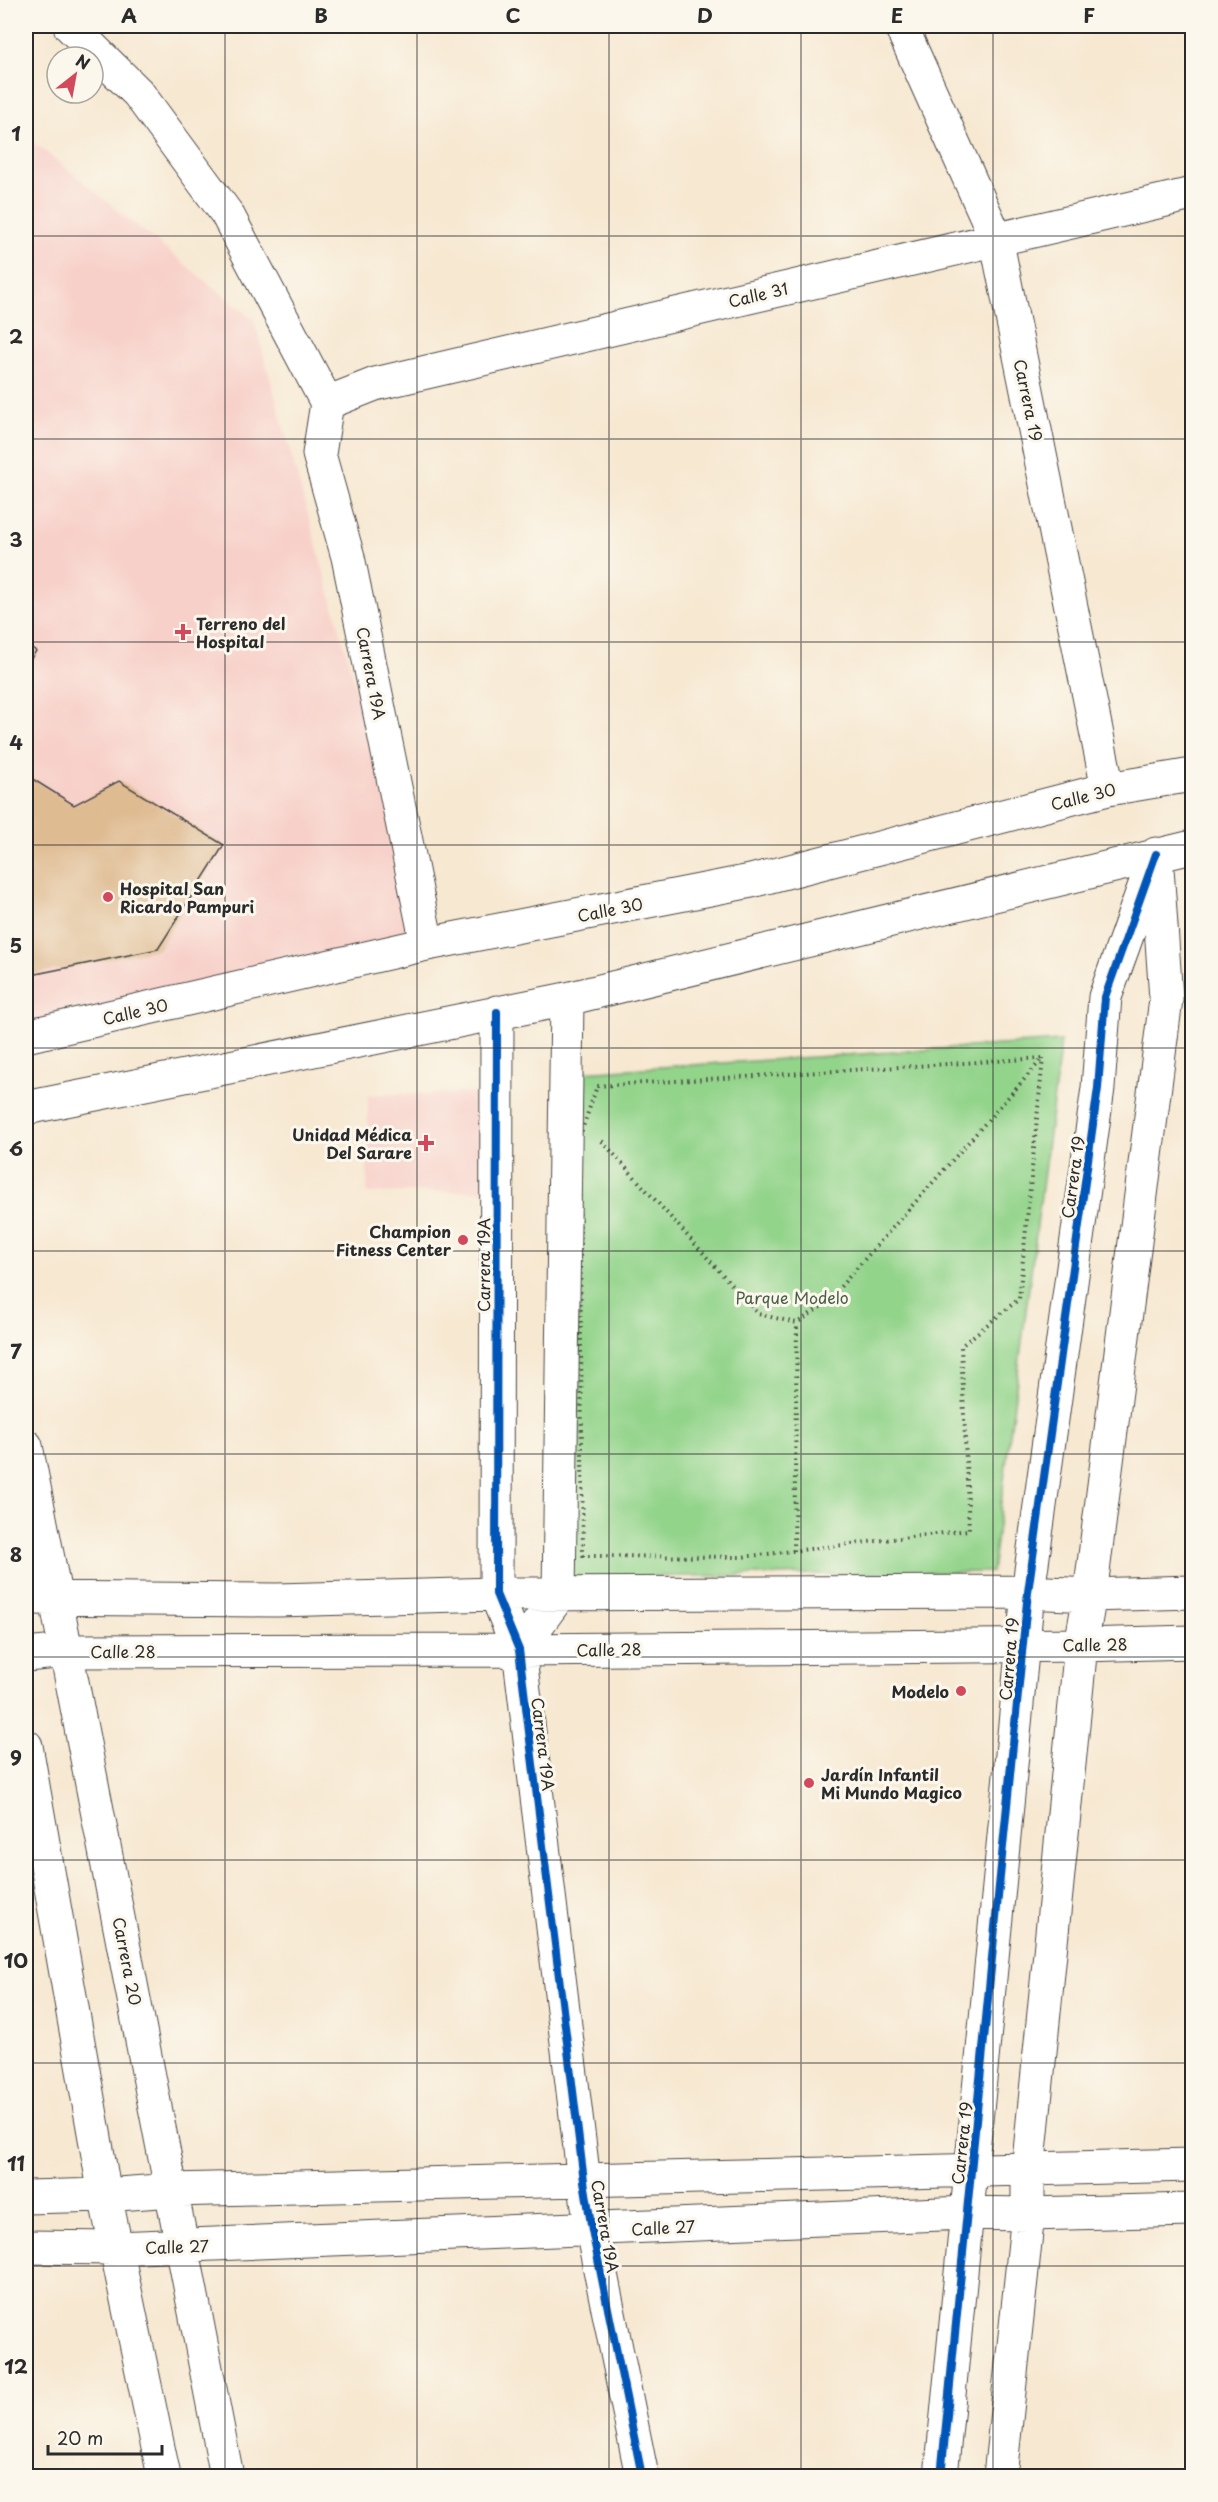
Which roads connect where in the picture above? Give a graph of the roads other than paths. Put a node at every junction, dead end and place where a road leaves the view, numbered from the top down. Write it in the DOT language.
graph roads {
  1 [pos="70,26"];
  2 [pos="901,26"];
  3 [pos="1192,194"];
  4 [pos="996,238"];
  5 [pos="327,403"];
  6 [pos="1192,775"];
  7 [pos="1108,789"];
  8 [pos="1192,847"];
  9 [pos="1156,854"];
  10 [pos="427,944"];
  11 [pos="1179,998"];
  12 [pos="567,999"];
  13 [pos="497,1012"];
  14 [pos="26,1036"];
  15 [pos="26,1108"];
  16 [pos="26,1446"];
  17 [pos="1028,1592"];
  18 [pos="1192,1592"];
  19 [pos="496,1594"];
  20 [pos="559,1595"];
  21 [pos="1090,1595"];
  22 [pos="41,1597"];
  23 [pos="1192,1642"];
  24 [pos="1024,1644"];
  25 [pos="1082,1645"];
  26 [pos="519,1650"];
  27 [pos="67,1651"];
  28 [pos="26,1654"];
  29 [pos="26,1746"];
  30 [pos="1192,2165"];
  31 [pos="972,2170"];
  32 [pos="1028,2171"];
  33 [pos="584,2181"];
  34 [pos="172,2190"];
  35 [pos="105,2195"];
  36 [pos="26,2197"];
  37 [pos="1192,2210"];
  38 [pos="965,2213"];
  39 [pos="1028,2214"];
  40 [pos="592,2230"];
  41 [pos="183,2245"];
  42 [pos="26,2247"];
  43 [pos="116,2248"];
  44 [pos="164,2476"];
  45 [pos="227,2476"];
  46 [pos="642,2476"];
  47 [pos="941,2476"];
  48 [pos="1000,2476"];
  1 -- 5 [label="street"];
  2 -- 4 [label="street, Carrera 19"];
  3 -- 4 [label="street, Calle 31"];
  4 -- 5 [label="street, Calle 31"];
  4 -- 7 [label="street, Carrera 19"];
  5 -- 10 [label="street, Carrera 19A"];
  6 -- 7 [label="street, Calle 30"];
  7 -- 10 [label="street, Calle 30"];
  8 -- 9 [label="street"];
  9 -- 11 [label="street"];
  9 -- 12 [label="street"];
  9 -- 17 [label="street, Carrera 19"];
  10 -- 14 [label="street, Calle 30"];
  11 -- 21 [label="street"];
  12 -- 13 [label="street"];
  12 -- 20 [label="street"];
  13 -- 15 [label="street"];
  13 -- 19 [label="street, Carrera 19A"];
  16 -- 22 [label="street, Carrera 20"];
  17 -- 20 [label="street"];
  17 -- 21 [label="street"];
  17 -- 24 [label="street, Carrera 19"];
  18 -- 21 [label="street"];
  19 -- 20 [label="street"];
  19 -- 22 [label="street"];
  19 -- 26 [label="street, Carrera 19A"];
  20 -- 26 [label="street"];
  21 -- 25 [label="street"];
  22 -- 27 [label="street, Carrera 20"];
  23 -- 25 [label="street, Calle 28"];
  24 -- 25 [label="street, Calle 28"];
  24 -- 26 [label="street, Calle 28"];
  24 -- 31 [label="street, Carrera 19"];
  25 -- 32 [label="street"];
  26 -- 27 [label="street, Calle 28"];
  26 -- 33 [label="street, Carrera 19A"];
  27 -- 28 [label="street, Calle 28"];
  27 -- 34 [label="street, Carrera 20"];
  29 -- 35 [label="street"];
  30 -- 32 [label="street"];
  31 -- 32 [label="street"];
  31 -- 33 [label="street"];
  31 -- 38 [label="street, Carrera 19"];
  32 -- 39 [label="street"];
  33 -- 34 [label="street"];
  33 -- 40 [label="street, Carrera 19A"];
  34 -- 35 [label="street"];
  34 -- 41 [label="street, Carrera 20"];
  35 -- 36 [label="street"];
  35 -- 43 [label="street"];
  37 -- 39 [label="street, Calle 27"];
  38 -- 39 [label="street, Calle 27"];
  38 -- 40 [label="street, Calle 27"];
  38 -- 47 [label="street, Carrera 19"];
  39 -- 48 [label="street"];
  40 -- 41 [label="street, Calle 27"];
  40 -- 46 [label="street, Carrera 19A"];
  41 -- 43 [label="street, Calle 27"];
  41 -- 45 [label="street, Carrera 20"];
  42 -- 43 [label="street, Calle 27"];
  43 -- 44 [label="street"];
}
